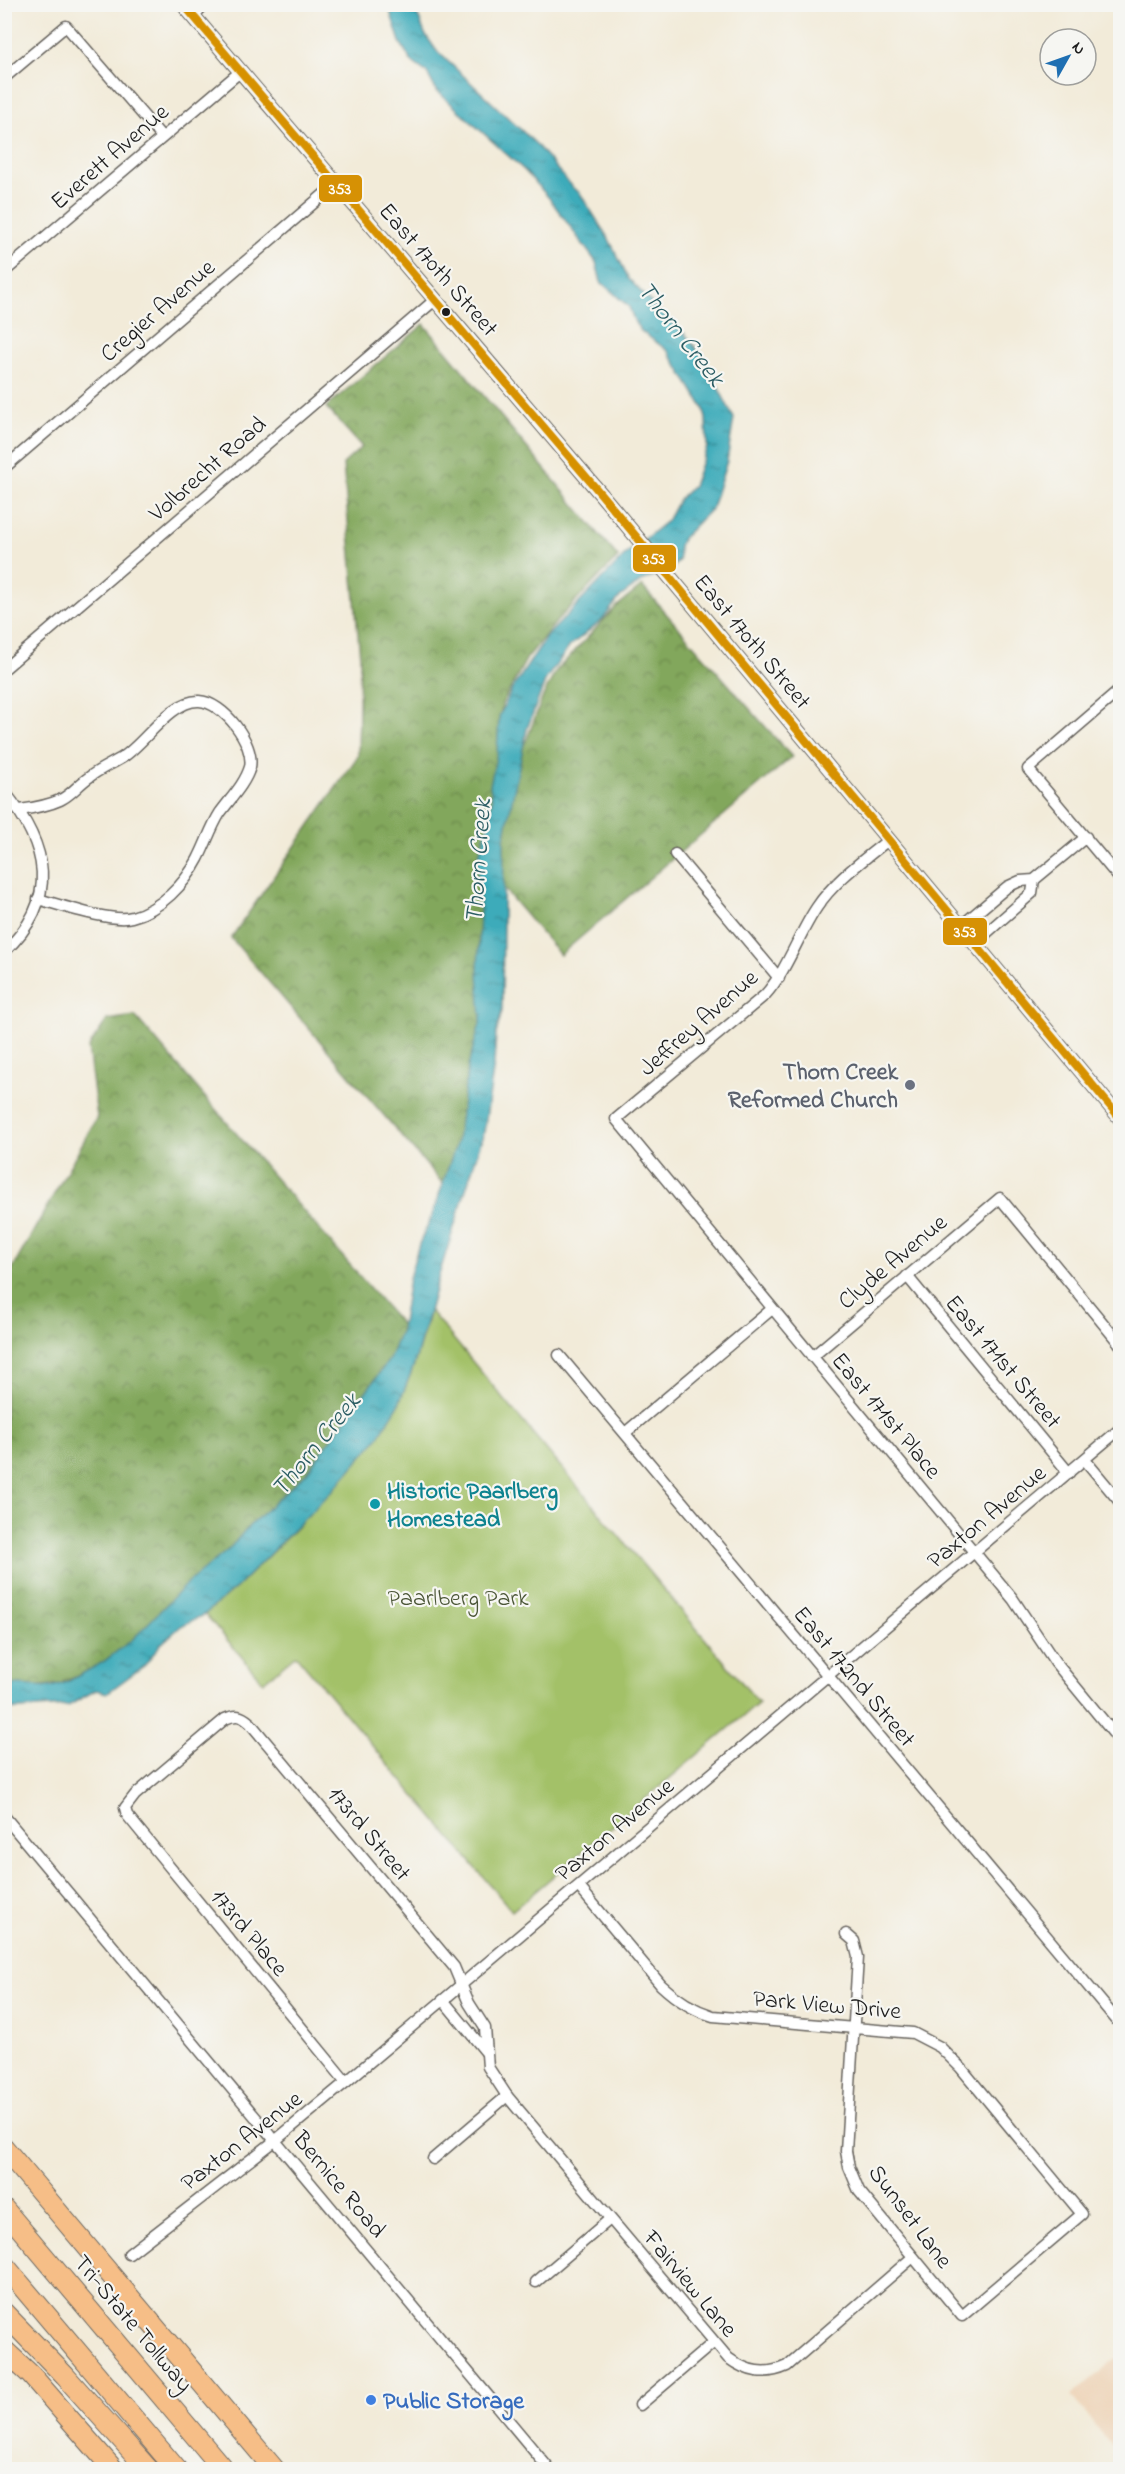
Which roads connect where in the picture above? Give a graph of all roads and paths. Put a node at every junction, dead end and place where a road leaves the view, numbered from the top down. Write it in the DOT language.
graph roads {
  1 [pos="183,4"];
  2 [pos="205,4"];
  3 [pos="193,16"];
  4 [pos="241,71"];
  5 [pos="4,78"];
  6 [pos="162,137"];
  7 [pos="336,184"];
  8 [pos="4,272"];
  9 [pos="436,299"];
  10 [pos="4,468"];
  11 [pos="4,669"];
  12 [pos="1120,690"];
  13 [pos="4,791"];
  14 [pos="20,810"];
  15 [pos="1086,837"];
  16 [pos="888,840"];
  17 [pos="675,854"];
  18 [pos="1120,879"];
  19 [pos="1034,880"];
  20 [pos="38,899"];
  21 [pos="961,926"];
  22 [pos="975,943"];
  23 [pos="4,952"];
  24 [pos="779,978"];
  25 [pos="1120,1118"];
  26 [pos="616,1119"];
  27 [pos="907,1276"];
  28 [pos="772,1309"];
  29 [pos="1120,1344"];
  30 [pos="559,1355"];
  31 [pos="812,1357"];
  32 [pos="1120,1429"];
  33 [pos="625,1433"];
  34 [pos="1085,1460"];
  35 [pos="1069,1473"];
  36 [pos="1120,1502"];
  37 [pos="975,1552"];
  38 [pos="827,1676"];
  39 [pos="239,1715"];
  40 [pos="1120,1741"];
  41 [pos="4,1816"];
  42 [pos="579,1887"];
  43 [pos="846,1934"];
  44 [pos="462,1984"];
  45 [pos="443,2000"];
  46 [pos="1120,2024"];
  47 [pos="855,2027"];
  48 [pos="486,2052"];
  49 [pos="346,2082"];
  50 [pos="507,2096"];
  51 [pos="276,2140"];
  52 [pos="4,2148"];
  53 [pos="433,2159"];
  54 [pos="4,2209"];
  55 [pos="610,2219"];
  56 [pos="129,2254"];
  57 [pos="913,2257"];
  58 [pos="4,2265"];
  59 [pos="536,2282"];
  60 [pos="4,2313"];
  61 [pos="962,2316"];
  62 [pos="713,2343"];
  63 [pos="4,2350"];
  64 [pos="4,2366"];
  65 [pos="640,2405"];
  66 [pos="113,2469"];
  67 [pos="149,2469"];
  68 [pos="177,2469"];
  69 [pos="224,2469"];
  70 [pos="275,2469"];
  71 [pos="550,2469"];
  1 -- 3 [label="street, East 170th Street"];
  2 -- 3 [label="street"];
  3 -- 4 [label="street, East 170th Street"];
  4 -- 6 [label="street, Everett Avenue"];
  4 -- 7 [label="street, East 170th Street"];
  5 -- 6 [label="street"];
  6 -- 8 [label="street, Everett Avenue"];
  7 -- 9 [label="street, East 170th Street"];
  7 -- 10 [label="street, Cregier Avenue"];
  9 -- 11 [label="street, Volbrecht Road"];
  9 -- 16 [label="street, East 170th Street"];
  12 -- 15 [label="street"];
  13 -- 14 [label="street"];
  14 -- 20 [label="street"];
  14 -- 20 [label="street"];
  15 -- 18 [label="street"];
  15 -- 19 [label="street"];
  16 -- 21 [label="street, East 170th Street"];
  16 -- 24 [label="street, Jeffrey Avenue"];
  17 -- 24 [label="street"];
  19 -- 21 [label="street"];
  19 -- 22 [label="street"];
  20 -- 23 [label="street"];
  21 -- 22 [label="street, East 170th Street"];
  22 -- 25 [label="street, East 170th Street"];
  24 -- 26 [label="street, Jeffrey Avenue"];
  26 -- 28 [label="street, East 171st Place"];
  27 -- 29 [label="street, Clyde Avenue"];
  27 -- 31 [label="street, Clyde Avenue"];
  27 -- 35 [label="street, East 171st Street"];
  28 -- 31 [label="street, East 171st Place"];
  28 -- 33 [label="street"];
  30 -- 33 [label="street, East 172nd Street"];
  31 -- 37 [label="street, East 171st Place"];
  32 -- 34 [label="street, Paxton Avenue"];
  33 -- 38 [label="street, East 172nd Street"];
  34 -- 35 [label="street, Paxton Avenue"];
  34 -- 36 [label="street"];
  35 -- 37 [label="street, Paxton Avenue"];
  37 -- 38 [label="street, Paxton Avenue"];
  37 -- 40 [label="street, East 171st Place"];
  38 -- 42 [label="street, Paxton Avenue"];
  38 -- 46 [label="street, East 172nd Street"];
  39 -- 44 [label="street, 173rd Street"];
  39 -- 49 [label="street, 173rd Place"];
  41 -- 51 [label="street, Bernice Road"];
  42 -- 44 [label="street, Paxton Avenue"];
  42 -- 47 [label="street, Park View Drive"];
  43 -- 47 [label="street, Sunset Lane"];
  44 -- 45 [label="street, Paxton Avenue"];
  44 -- 48 [label="street, Fairview Lane"];
  45 -- 48 [label="street, Fairview Lane"];
  45 -- 49 [label="street, Paxton Avenue"];
  47 -- 57 [label="street, Sunset Lane"];
  47 -- 61 [label="street, Park View Drive"];
  48 -- 50 [label="street, Fairview Lane"];
  49 -- 51 [label="street, Paxton Avenue"];
  50 -- 53 [label="street"];
  50 -- 55 [label="street, Fairview Lane"];
  51 -- 56 [label="street, Paxton Avenue"];
  51 -- 71 [label="street, Bernice Road"];
  52 -- 70 [label="highway"];
  54 -- 69 [label="highway, Tri-State Tollway"];
  55 -- 59 [label="street"];
  55 -- 62 [label="street, Fairview Lane"];
  57 -- 61 [label="street, Sunset Lane"];
  57 -- 62 [label="street, Fairview Lane"];
  58 -- 68 [label="highway"];
  60 -- 67 [label="highway"];
  62 -- 65 [label="street"];
  63 -- 66 [label="highway"];
  64 -- 66 [label="highway"];
}
